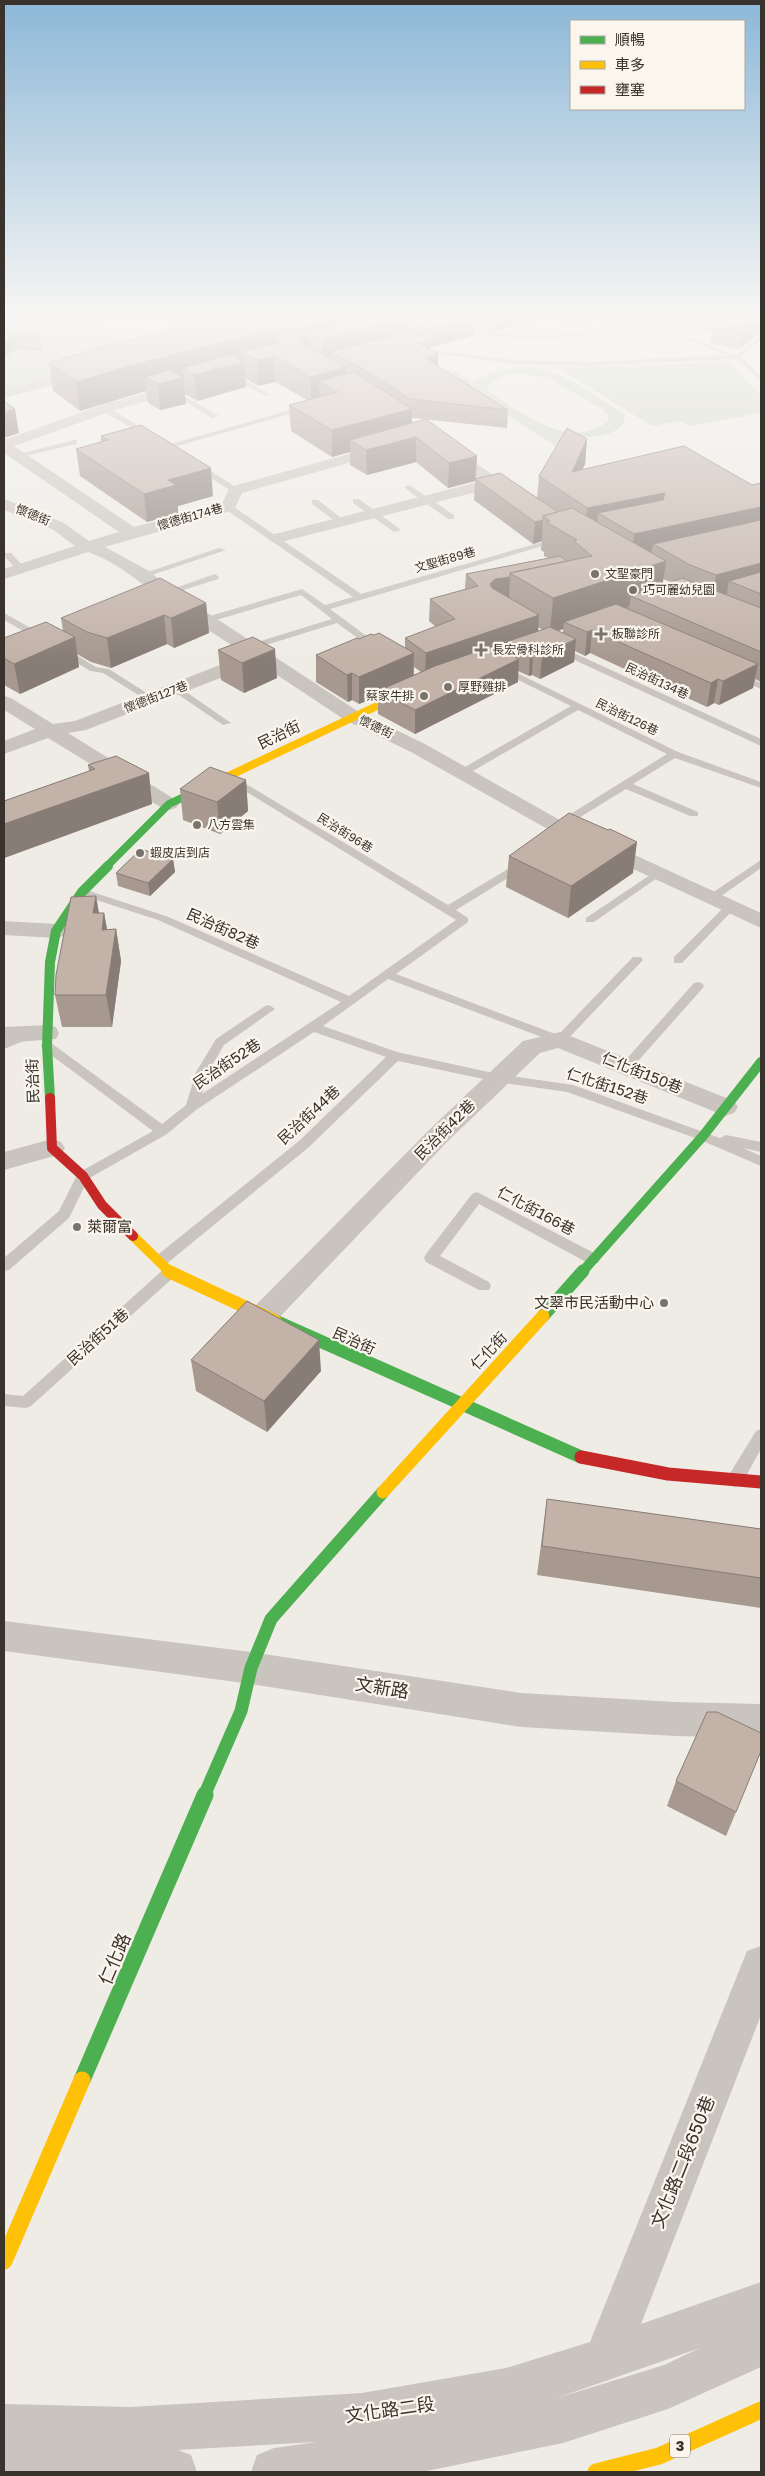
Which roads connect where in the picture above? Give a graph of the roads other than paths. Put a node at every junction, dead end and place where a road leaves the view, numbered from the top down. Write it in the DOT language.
graph roads {
  1 [pos="49,430"];
  2 [pos="140,430"];
  3 [pos="229,430"];
  4 [pos="146,433"];
  5 [pos="136,436"];
  6 [pos="153,437"];
  7 [pos="74,442"];
  8 [pos="161,442"];
  9 [pos="435,442"];
  10 [pos="399,445"];
  11 [pos="4,446"];
  12 [pos="168,446"];
  13 [pos="20,455"];
  14 [pos="183,456"];
  15 [pos="191,461"];
  16 [pos="494,483"];
  17 [pos="409,487"];
  18 [pos="236,490"];
  19 [pos="72,491"];
  20 [pos="54,495"];
  21 [pos="35,499"];
  22 [pos="426,500"];
  23 [pos="356,501"];
  24 [pos="314,502"];
  25 [pos="525,503"];
  26 [pos="5,505"];
  27 [pos="228,507"];
  28 [pos="373,513"];
  29 [pos="451,516"];
  30 [pos="341,521"];
  31 [pos="556,524"];
  32 [pos="398,530"];
  33 [pos="131,533"];
  34 [pos="277,538"];
  35 [pos="570,538"];
  36 [pos="88,547"];
  37 [pos="526,549"];
  38 [pos="222,550"];
  39 [pos="8,555"];
  40 [pos="534,555"];
  41 [pos="21,569"];
  42 [pos="4,574"];
  43 [pos="143,575"];
  44 [pos="215,577"];
  45 [pos="168,598"];
  46 [pos="360,598"];
  47 [pos="323,608"];
  48 [pos="4,616"];
  49 [pos="206,620"];
  50 [pos="337,620"];
  51 [pos="554,641"];
  52 [pos="254,652"];
  53 [pos="382,652"];
  54 [pos="495,665"];
  55 [pos="725,670"];
  56 [pos="761,686"];
  57 [pos="419,687"];
  58 [pos="176,689"];
  59 [pos="151,699"];
  60 [pos="4,702"];
  61 [pos="578,707"];
  62 [pos="352,716"];
  63 [pos="226,723"];
  64 [pos="50,730"];
  65 [pos="761,743"];
  66 [pos="4,748"];
  67 [pos="674,754"];
  68 [pos="462,773"];
  69 [pos="229,776"];
  70 [pos="626,785"];
  71 [pos="761,785"];
  72 [pos="169,804"];
  73 [pos="694,814"];
  74 [pos="565,833"];
  75 [pos="531,860"];
  76 [pos="761,863"];
  77 [pos="656,874"];
  78 [pos="82,892"];
  79 [pos="710,898"];
  80 [pos="729,908"];
  81 [pos="448,910"];
  82 [pos="590,920"];
  83 [pos="761,921"];
  84 [pos="4,928"];
  85 [pos="56,931"];
  86 [pos="637,960"];
  87 [pos="678,960"];
  88 [pos="387,975"];
  89 [pos="698,986"];
  90 [pos="350,1001"];
  91 [pos="269,1009"];
  92 [pos="313,1027"];
  93 [pos="4,1035"];
  94 [pos="41,1037"];
  95 [pos="560,1040"];
  96 [pos="4,1046"];
  97 [pos="395,1056"];
  98 [pos="761,1062"];
  99 [pos="626,1067"];
  100 [pos="498,1078"];
  101 [pos="192,1107"];
  102 [pos="725,1107"];
  103 [pos="162,1131"];
  104 [pos="703,1136"];
  105 [pos="761,1147"];
  106 [pos="52,1148"];
  107 [pos="4,1161"];
  108 [pos="761,1162"];
  109 [pos="83,1176"];
  110 [pos="593,1259"];
  111 [pos="160,1261"];
  112 [pos="4,1266"];
  113 [pos="170,1272"];
  114 [pos="484,1286"];
  115 [pos="264,1316"];
  116 [pos="4,1400"];
  117 [pos="460,1404"];
  118 [pos="761,1435"];
  119 [pos="735,1480"];
  120 [pos="761,1482"];
  121 [pos="4,1636"];
  122 [pos="250,1668"];
  123 [pos="761,1721"];
  124 [pos="761,1964"];
  125 [pos="4,2261"];
  126 [pos="761,2304"];
  127 [pos="761,2344"];
  128 [pos="605,2360"];
  129 [pos="761,2410"];
  130 [pos="4,2427"];
  131 [pos="4,2469"];
  132 [pos="174,2472"];
  133 [pos="274,2472"];
  134 [pos="596,2472"];
  1 -- 11 [label="street"];
  2 -- 4 [label="lane"];
  3 -- 12 [label="lane"];
  4 -- 5 [label="lane"];
  4 -- 6 [label="lane"];
  7 -- 13 [label="lane"];
  8 -- 12 [label="lane"];
  9 -- 16 [label="street"];
  10 -- 18 [label="street, 懷德街174巷"];
  11 -- 13 [label="street"];
  12 -- 14 [label="lane"];
  13 -- 19 [label="street"];
  15 -- 18 [label="lane"];
  16 -- 22 [label="street"];
  16 -- 25 [label="street"];
  17 -- 22 [label="lane"];
  18 -- 27 [label="street, 懷德街174巷"];
  19 -- 20 [label="street, 懷德街"];
  19 -- 33 [label="street"];
  21 -- 26 [label="street, 懷德街"];
  22 -- 28 [label="street"];
  22 -- 29 [label="lane"];
  23 -- 28 [label="lane"];
  24 -- 30 [label="lane"];
  26 -- 36 [label="street, 懷德街"];
  27 -- 33 [label="street, 懷德街174巷"];
  27 -- 34 [label="lane"];
  28 -- 30 [label="street"];
  28 -- 32 [label="lane"];
  30 -- 34 [label="street"];
  31 -- 35 [label="street"];
  33 -- 36 [label="street, 懷德街174巷"];
  34 -- 46 [label="lane"];
  35 -- 37 [label="lane, 文聖街89巷"];
  36 -- 41 [label="street, 懷德街174巷"];
  36 -- 43 [label="street, 懷德街"];
  37 -- 40 [label="lane"];
  37 -- 46 [label="lane, 文聖街89巷"];
  38 -- 43 [label="lane"];
  39 -- 41 [label="lane"];
  41 -- 42 [label="street, 懷德街174巷"];
  43 -- 45 [label="street, 懷德街"];
  44 -- 45 [label="lane"];
  45 -- 49 [label="street, 懷德街"];
  46 -- 47 [label="lane, 文聖街89巷"];
  47 -- 49 [label="lane"];
  47 -- 50 [label="lane"];
  48 -- 59 [label="lane"];
  49 -- 52 [label="street, 懷德街"];
  50 -- 52 [label="lane"];
  50 -- 53 [label="lane"];
  51 -- 65 [label="lane, 民治街134巷"];
  52 -- 58 [label="street, 懷德街127巷"];
  52 -- 62 [label="street, 懷德街"];
  54 -- 61 [label="lane, 民治街126巷"];
  55 -- 56 [label="lane"];
  57 -- 62 [label="street, 民治街"];
  58 -- 59 [label="street, 懷德街127巷"];
  58 -- 63 [label="lane"];
  59 -- 64 [label="street, 懷德街127巷"];
  60 -- 64 [label="street"];
  61 -- 67 [label="lane, 民治街126巷"];
  61 -- 68 [label="lane"];
  62 -- 68 [label="street, 懷德街"];
  62 -- 69 [label="street, 民治街"];
  64 -- 66 [label="street, 懷德街127巷"];
  64 -- 72 [label="street"];
  67 -- 70 [label="lane"];
  67 -- 71 [label="lane, 民治街126巷"];
  68 -- 74 [label="street, 懷德街"];
  69 -- 72 [label="street, 民治街"];
  69 -- 81 [label="lane, 民治街96巷"];
  70 -- 73 [label="lane"];
  70 -- 74 [label="lane"];
  72 -- 78 [label="street, 民治街"];
  74 -- 77 [label="street, 懷德街"];
  75 -- 81 [label="lane"];
  76 -- 79 [label="lane"];
  77 -- 79 [label="street, 懷德街"];
  77 -- 82 [label="lane"];
  78 -- 85 [label="street, 民治街"];
  78 -- 90 [label="lane, 民治街82巷"];
  79 -- 80 [label="street, 懷德街"];
  80 -- 83 [label="street, 懷德街"];
  80 -- 87 [label="lane"];
  81 -- 88 [label="lane, 民治街52巷"];
  84 -- 85 [label="street"];
  85 -- 94 [label="street, 民治街"];
  86 -- 95 [label="lane"];
  88 -- 90 [label="lane, 民治街52巷"];
  88 -- 95 [label="lane"];
  89 -- 99 [label="lane"];
  90 -- 92 [label="lane, 民治街52巷"];
  91 -- 101 [label="lane"];
  92 -- 97 [label="lane"];
  92 -- 101 [label="lane, 民治街52巷"];
  93 -- 94 [label="street"];
  94 -- 96 [label="lane"];
  94 -- 103 [label="lane"];
  94 -- 106 [label="street, 民治街"];
  95 -- 99 [label="street, 仁化街150巷"];
  95 -- 100 [label="street, 民治街42巷"];
  97 -- 100 [label="lane"];
  97 -- 111 [label="lane, 民治街44巷"];
  98 -- 102 [label="street, 仁化街"];
  99 -- 102 [label="street, 仁化街150巷"];
  100 -- 104 [label="lane, 仁化街152巷"];
  100 -- 115 [label="street, 民治街42巷"];
  101 -- 103 [label="lane, 民治街52巷"];
  102 -- 104 [label="street, 仁化街"];
  103 -- 109 [label="lane, 民治街52巷"];
  104 -- 105 [label="lane"];
  104 -- 108 [label="lane"];
  104 -- 110 [label="street, 仁化街"];
  106 -- 107 [label="street"];
  106 -- 109 [label="street, 民治街"];
  109 -- 111 [label="street, 民治街"];
  109 -- 112 [label="lane"];
  110 -- 114 [label="lane, 仁化街166巷"];
  110 -- 117 [label="street, 仁化街"];
  111 -- 113 [label="street, 民治街"];
  113 -- 115 [label="street, 民治街"];
  113 -- 116 [label="lane, 民治街51巷"];
  115 -- 117 [label="street, 民治街"];
  117 -- 119 [label="street, 民治街"];
  117 -- 122 [label="street, 仁化街"];
  118 -- 119 [label="lane"];
  119 -- 120 [label="street, 民治街"];
  121 -- 122 [label="street, 文新路"];
  122 -- 123 [label="street, 文新路"];
  122 -- 125 [label="street, 仁化路"];
  124 -- 128 [label="street, 文化路二段650巷"];
  126 -- 128 [label="street, 文化路二段"];
  127 -- 133 [label="street"];
  128 -- 130 [label="street, 文化路二段"];
  129 -- 134 [label="street, 3"];
  131 -- 132 [label="street"];
}
